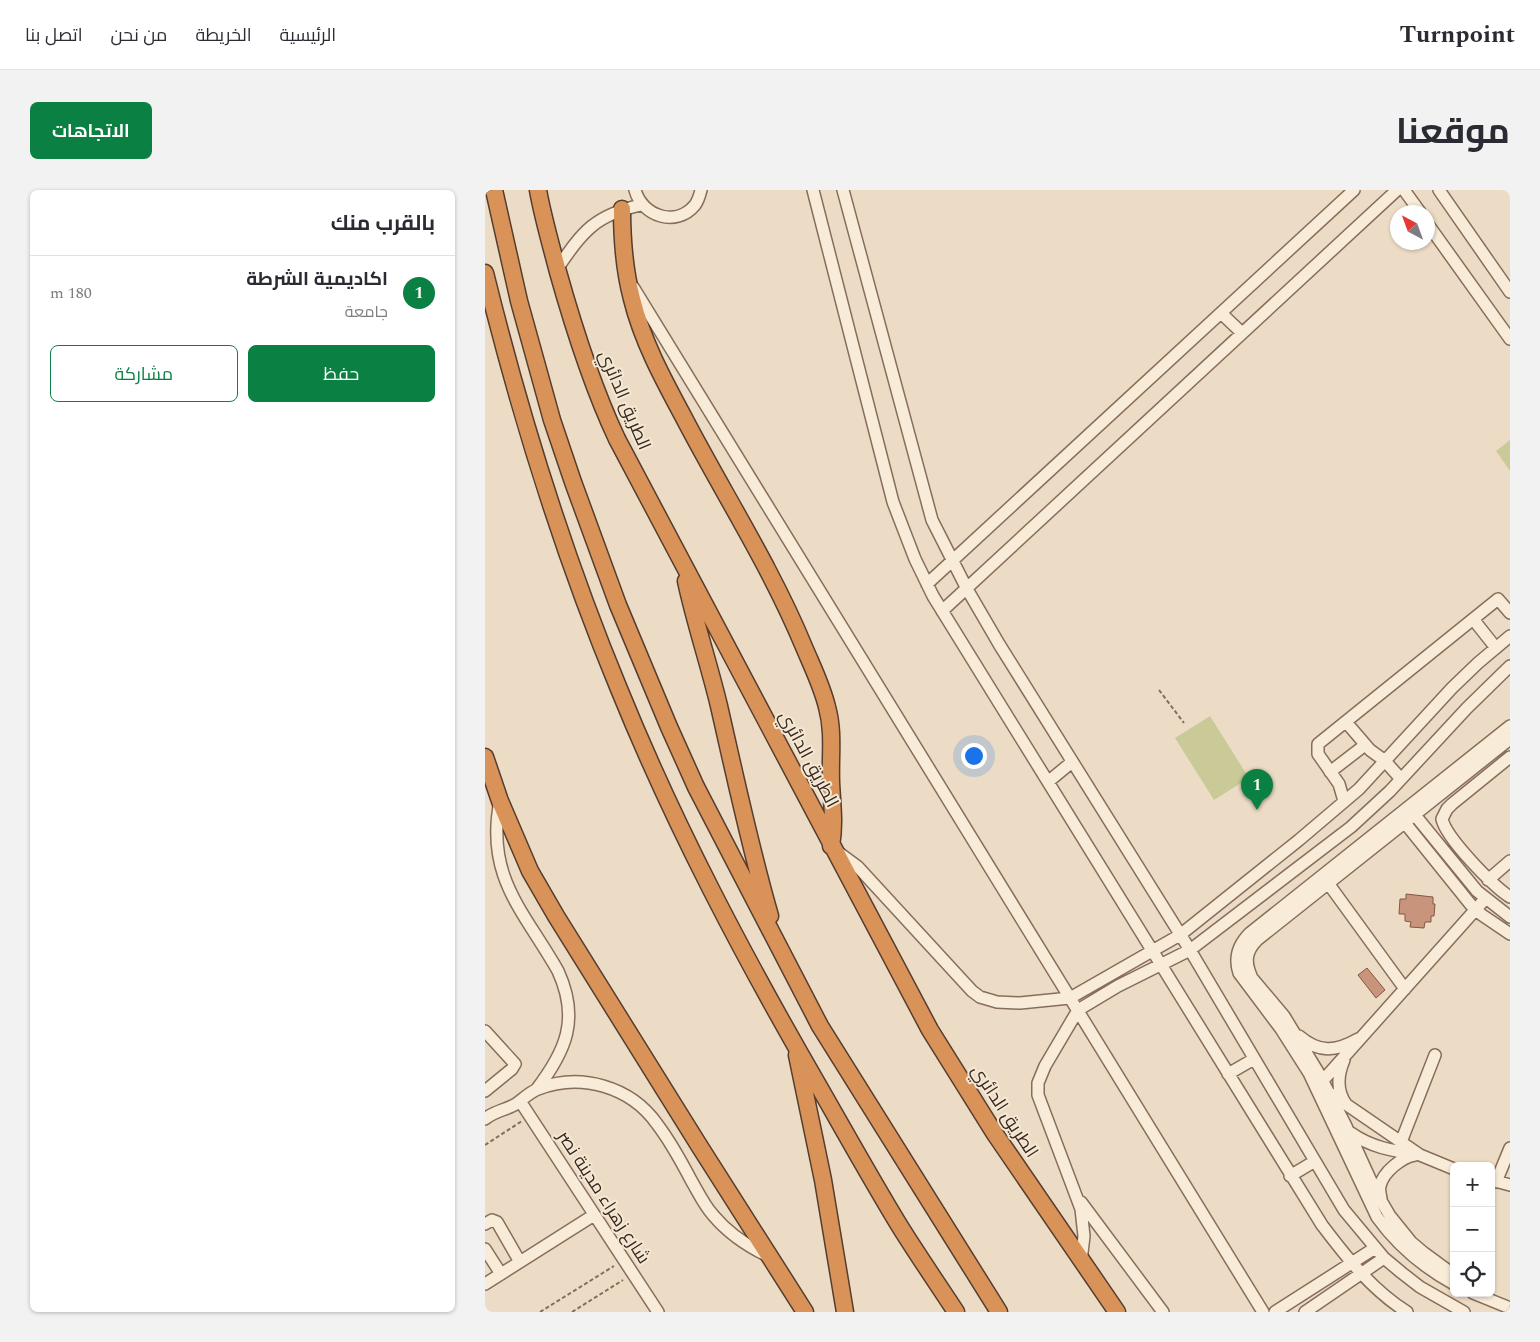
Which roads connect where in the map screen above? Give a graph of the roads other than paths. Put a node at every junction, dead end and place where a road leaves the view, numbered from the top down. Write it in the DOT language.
graph roads {
  1 [pos="494,190"];
  2 [pos="538,190"];
  3 [pos="635,190"];
  4 [pos="701,190"];
  5 [pos="813,190"];
  6 [pos="843,190"];
  7 [pos="1354,190"];
  8 [pos="1397,190"];
  9 [pos="1404,190"];
  10 [pos="1439,190"];
  11 [pos="641,205"];
  12 [pos="1415,205"];
  13 [pos="622,209"];
  14 [pos="1435,234"];
  15 [pos="557,269"];
  16 [pos="485,273"];
  17 [pos="627,277"];
  18 [pos="1510,292"];
  19 [pos="1221,313"];
  20 [pos="1242,333"];
  21 [pos="1510,339"];
  22 [pos="682,562"];
  23 [pos="953,562"];
  24 [pos="927,584"];
  25 [pos="967,590"];
  26 [pos="942,611"];
  27 [pos="1510,613"];
  28 [pos="1473,619"];
  29 [pos="1505,644"];
  30 [pos="1510,666"];
  31 [pos="1346,722"];
  32 [pos="1510,726"];
  33 [pos="1510,739"];
  34 [pos="1365,744"];
  35 [pos="485,757"];
  36 [pos="1510,757"];
  37 [pos="1385,761"];
  38 [pos="1073,762"];
  39 [pos="1330,772"];
  40 [pos="1401,778"];
  41 [pos="1049,782"];
  42 [pos="500,801"];
  43 [pos="1344,802"];
  44 [pos="1411,811"];
  45 [pos="1401,819"];
  46 [pos="832,847"];
  47 [pos="1510,861"];
  48 [pos="1325,879"];
  49 [pos="1488,880"];
  50 [pos="1510,897"];
  51 [pos="1485,899"];
  52 [pos="1476,910"];
  53 [pos="1510,917"];
  54 [pos="1510,934"];
  55 [pos="1180,935"];
  56 [pos="1153,950"];
  57 [pos="1190,950"];
  58 [pos="780,952"];
  59 [pos="1161,964"];
  60 [pos="1405,989"];
  61 [pos="1071,998"];
  62 [pos="1078,1010"];
  63 [pos="485,1031"];
  64 [pos="1294,1031"];
  65 [pos="1362,1037"];
  66 [pos="795,1046"];
  67 [pos="1346,1055"];
  68 [pos="1435,1055"];
  69 [pos="1254,1059"];
  70 [pos="512,1060"];
  71 [pos="1228,1074"];
  72 [pos="485,1081"];
  73 [pos="1320,1085"];
  74 [pos="536,1090"];
  75 [pos="485,1091"];
  76 [pos="1329,1093"];
  77 [pos="520,1101"];
  78 [pos="1349,1107"];
  79 [pos="485,1118"];
  80 [pos="1349,1132"];
  81 [pos="1401,1142"];
  82 [pos="1510,1148"];
  83 [pos="1420,1155"];
  84 [pos="1315,1161"];
  85 [pos="1450,1167"];
  86 [pos="1290,1176"];
  87 [pos="1495,1179"];
  88 [pos="1495,1181"];
  89 [pos="1510,1185"];
  90 [pos="1075,1194"];
  91 [pos="1381,1203"];
  92 [pos="594,1215"];
  93 [pos="485,1224"];
  94 [pos="1375,1248"];
  95 [pos="485,1249"];
  96 [pos="770,1257"];
  97 [pos="1384,1258"];
  98 [pos="1081,1261"];
  99 [pos="520,1262"];
  100 [pos="1351,1263"];
  101 [pos="1450,1272"];
  102 [pos="501,1274"];
  103 [pos="1360,1274"];
  104 [pos="1450,1282"];
  105 [pos="485,1284"];
  106 [pos="1495,1294"];
  107 [pos="1483,1297"];
  108 [pos="1510,1300"];
  109 [pos="1510,1308"];
  110 [pos="658,1312"];
  111 [pos="805,1312"];
  112 [pos="845,1312"];
  113 [pos="956,1312"];
  114 [pos="999,1312"];
  115 [pos="1117,1312"];
  116 [pos="1163,1312"];
  117 [pos="1263,1312"];
  118 [pos="1275,1312"];
  119 [pos="1305,1312"];
  120 [pos="1407,1312"];
  121 [pos="1463,1312"];
  1 -- 58 [label="highway"];
  2 -- 15 [label="highway, الطريق الدائري"];
  3 -- 11 [label="street"];
  4 -- 11 [label="street"];
  5 -- 24 [label="street"];
  6 -- 23 [label="street"];
  7 -- 19 [label="street"];
  8 -- 20 [label="street"];
  9 -- 12 [label="street"];
  10 -- 18 [label="street"];
  11 -- 13 [label="street"];
  13 -- 15 [label="street"];
  13 -- 17 [label="highway"];
  14 -- 21 [label="street"];
  15 -- 22 [label="highway, الطريق الدائري"];
  16 -- 66 [label="highway"];
  17 -- 46 [label="highway"];
  17 -- 61 [label="street"];
  19 -- 20 [label="street"];
  19 -- 23 [label="street"];
  20 -- 25 [label="street"];
  22 -- 46 [label="highway, الطريق الدائري"];
  22 -- 58 [label="highway"];
  23 -- 24 [label="street"];
  23 -- 25 [label="street"];
  24 -- 26 [label="street"];
  25 -- 26 [label="street"];
  25 -- 38 [label="street"];
  26 -- 41 [label="street"];
  27 -- 28 [label="street"];
  28 -- 29 [label="street"];
  28 -- 31 [label="street"];
  29 -- 37 [label="street"];
  30 -- 40 [label="street"];
  31 -- 34 [label="street"];
  31 -- 39 [label="street"];
  32 -- 44 [label="street"];
  33 -- 44 [label="street"];
  34 -- 37 [label="street"];
  34 -- 39 [label="street"];
  35 -- 42 [label="highway"];
  36 -- 49 [label="street"];
  37 -- 40 [label="street"];
  37 -- 43 [label="street"];
  38 -- 41 [label="street"];
  38 -- 55 [label="street"];
  39 -- 43 [label="street"];
  40 -- 57 [label="street"];
  41 -- 56 [label="street"];
  42 -- 74 [label="street"];
  42 -- 96 [label="highway"];
  43 -- 55 [label="street"];
  44 -- 45 [label="street"];
  44 -- 51 [label="street"];
  45 -- 48 [label="street"];
  45 -- 52 [label="street"];
  46 -- 61 [label="street"];
  46 -- 98 [label="highway, الطريق الدائري"];
  47 -- 49 [label="street"];
  48 -- 60 [label="street"];
  48 -- 64 [label="street"];
  48 -- 73 [label="street"];
  49 -- 50 [label="street"];
  51 -- 52 [label="street"];
  51 -- 53 [label="street"];
  52 -- 54 [label="street"];
  52 -- 60 [label="street"];
  55 -- 56 [label="street"];
  55 -- 57 [label="street"];
  56 -- 59 [label="street"];
  56 -- 61 [label="street"];
  57 -- 59 [label="street"];
  57 -- 69 [label="street"];
  58 -- 114 [label="highway"];
  59 -- 62 [label="street"];
  59 -- 71 [label="street"];
  60 -- 65 [label="street"];
  61 -- 62 [label="street"];
  62 -- 90 [label="street"];
  62 -- 117 [label="street"];
  63 -- 70 [label="street"];
  64 -- 65 [label="street"];
  64 -- 73 [label="street"];
  65 -- 67 [label="street"];
  66 -- 112 [label="highway"];
  66 -- 113 [label="highway"];
  67 -- 73 [label="street"];
  67 -- 78 [label="street"];
  68 -- 81 [label="street"];
  69 -- 71 [label="street"];
  69 -- 84 [label="street"];
  70 -- 72 [label="street"];
  70 -- 75 [label="street"];
  71 -- 86 [label="street"];
  73 -- 76 [label="street"];
  73 -- 104 [label="street"];
  74 -- 77 [label="street"];
  74 -- 96 [label="street"];
  76 -- 78 [label="street"];
  76 -- 80 [label="street"];
  77 -- 79 [label="street"];
  77 -- 92 [label="street, شارع زهراء مدينة نصر"];
  78 -- 81 [label="street"];
  80 -- 83 [label="street"];
  80 -- 91 [label="street"];
  81 -- 83 [label="street"];
  82 -- 87 [label="street"];
  83 -- 85 [label="street"];
  83 -- 91 [label="street"];
  84 -- 86 [label="street"];
  84 -- 94 [label="street"];
  86 -- 100 [label="street"];
  88 -- 89 [label="street"];
  90 -- 98 [label="street"];
  90 -- 116 [label="street"];
  91 -- 101 [label="street"];
  92 -- 99 [label="street"];
  92 -- 110 [label="street, شارع زهراء مدينة نصر"];
  93 -- 99 [label="street"];
  94 -- 97 [label="street"];
  94 -- 100 [label="street"];
  95 -- 102 [label="street"];
  96 -- 111 [label="highway"];
  97 -- 103 [label="street"];
  97 -- 121 [label="street"];
  98 -- 115 [label="highway, الطريق الدائري"];
  99 -- 102 [label="street"];
  100 -- 103 [label="street"];
  100 -- 118 [label="street"];
  102 -- 105 [label="street"];
  103 -- 119 [label="street"];
  103 -- 120 [label="street"];
  106 -- 108 [label="street"];
  107 -- 109 [label="street"];
}
